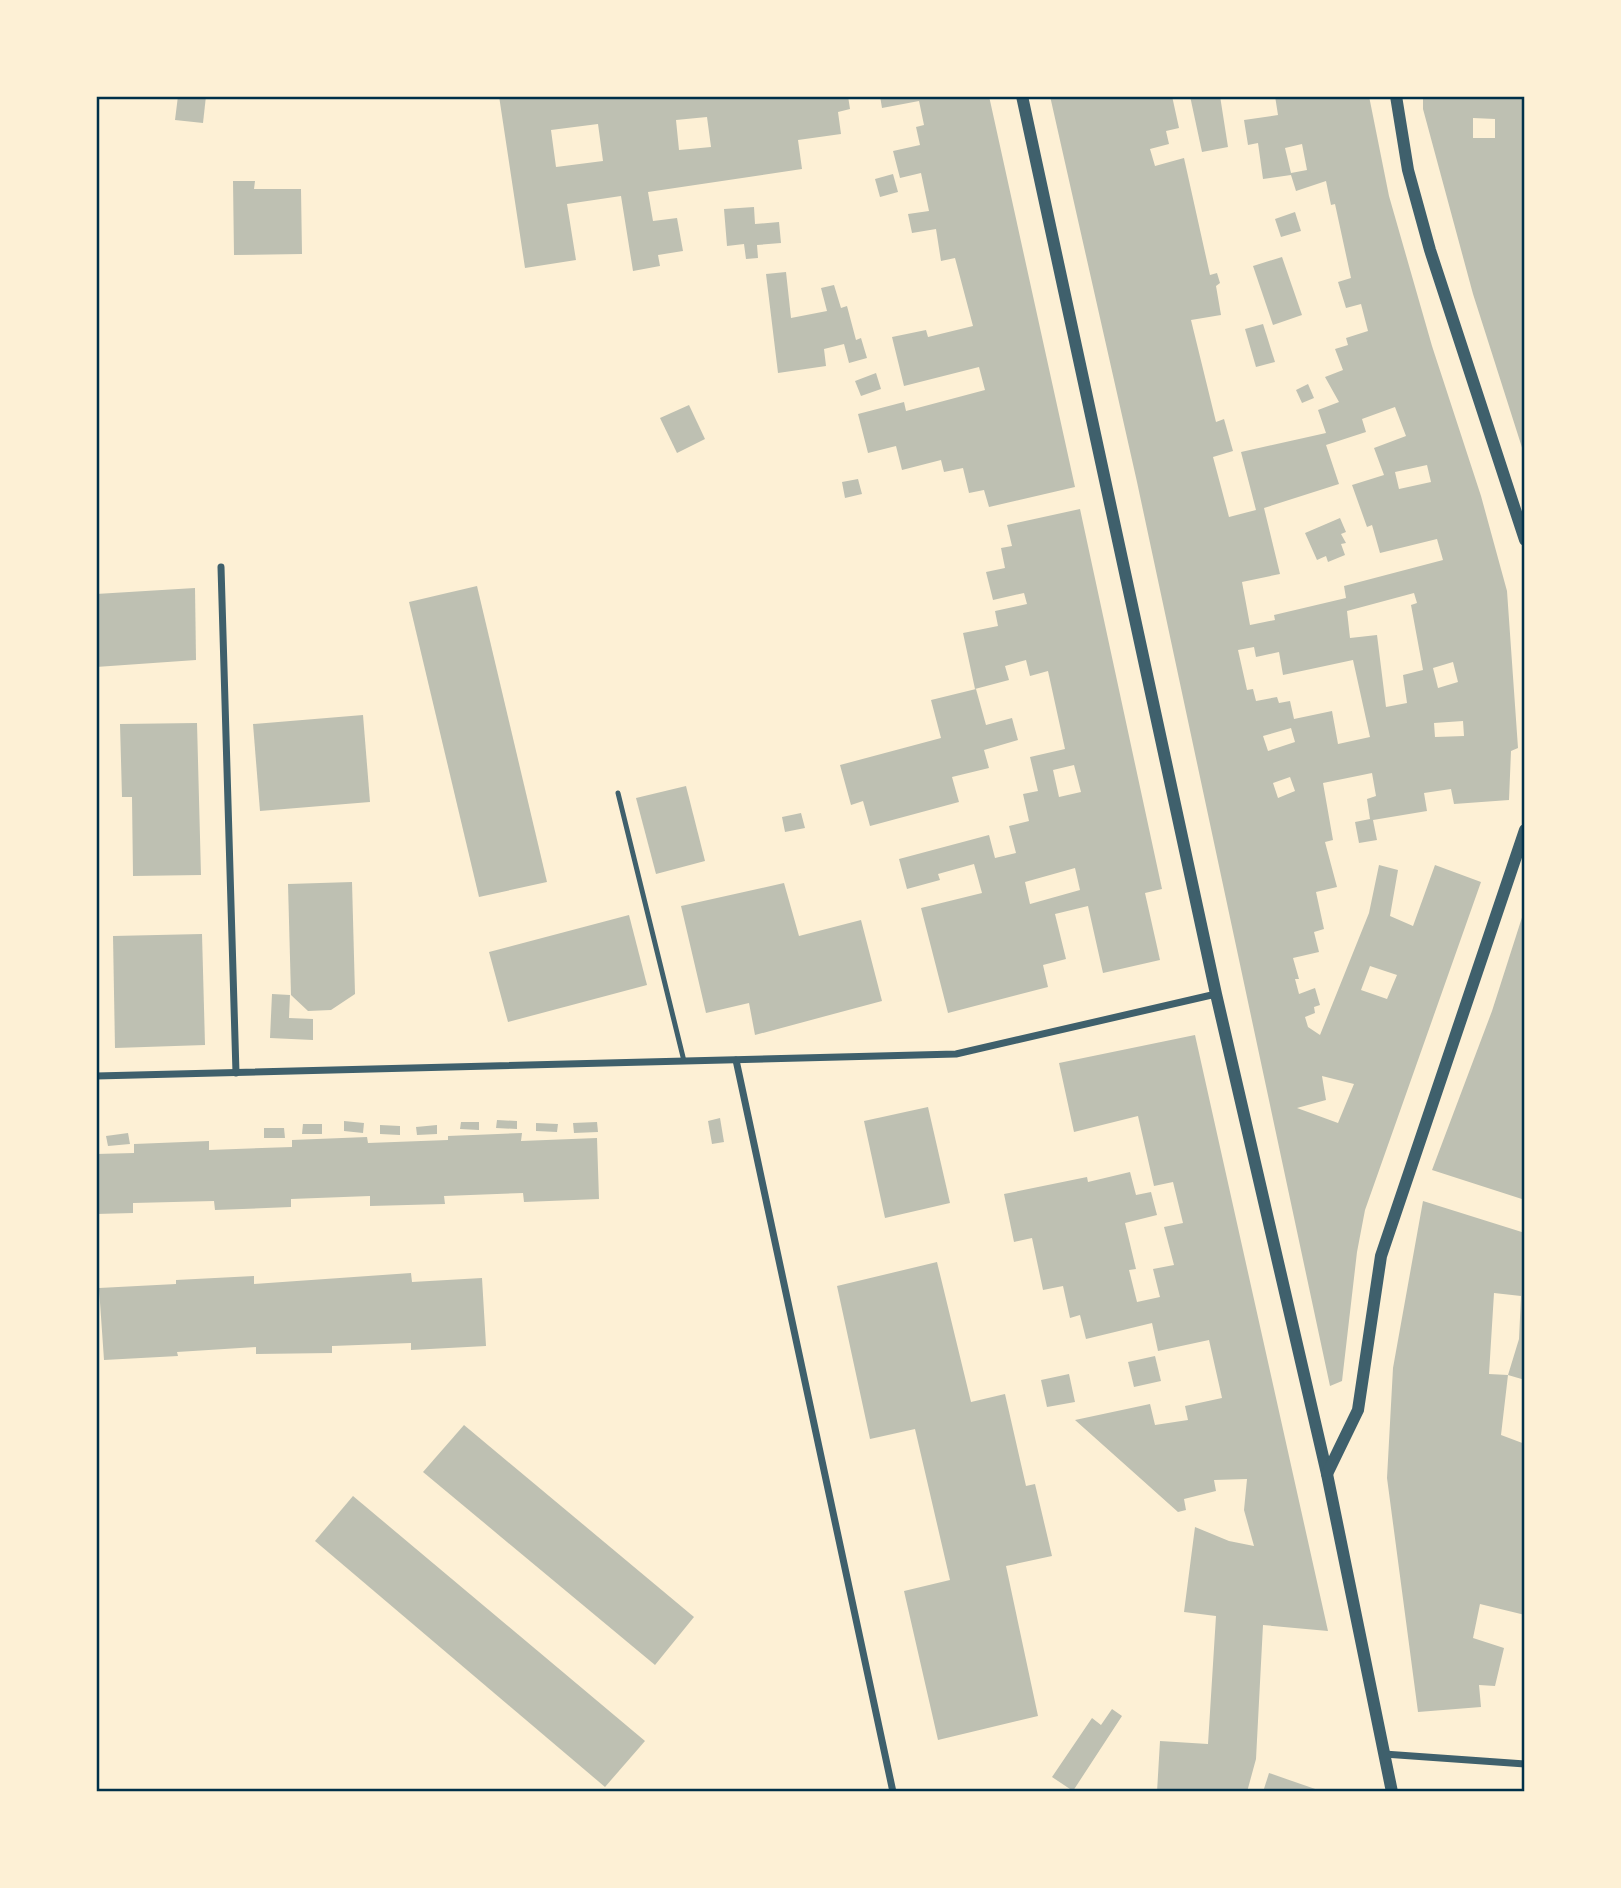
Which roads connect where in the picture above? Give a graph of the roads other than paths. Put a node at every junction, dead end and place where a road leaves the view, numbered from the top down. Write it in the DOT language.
graph roads {
  1 [pos="1022,96"];
  2 [pos="1396,96"];
  3 [pos="1525,540"];
  4 [pos="221,567"];
  5 [pos="618,793"];
  6 [pos="1525,830"];
  7 [pos="1216,994"];
  8 [pos="736,1060"];
  9 [pos="684,1061"];
  10 [pos="236,1073"];
  11 [pos="96,1076"];
  12 [pos="1327,1474"];
  13 [pos="1384,1754"];
  14 [pos="1525,1764"];
  15 [pos="893,1792"];
  16 [pos="1392,1792"];
  1 -- 7 [label="street"];
  2 -- 3 [label="street"];
  4 -- 10 [label="street"];
  5 -- 9 [label="lane"];
  6 -- 12 [label="street"];
  7 -- 8 [label="street"];
  7 -- 12 [label="street"];
  8 -- 9 [label="street"];
  8 -- 15 [label="street"];
  9 -- 10 [label="street"];
  10 -- 11 [label="street"];
  12 -- 13 [label="street"];
  13 -- 14 [label="street"];
  13 -- 16 [label="street"];
}
